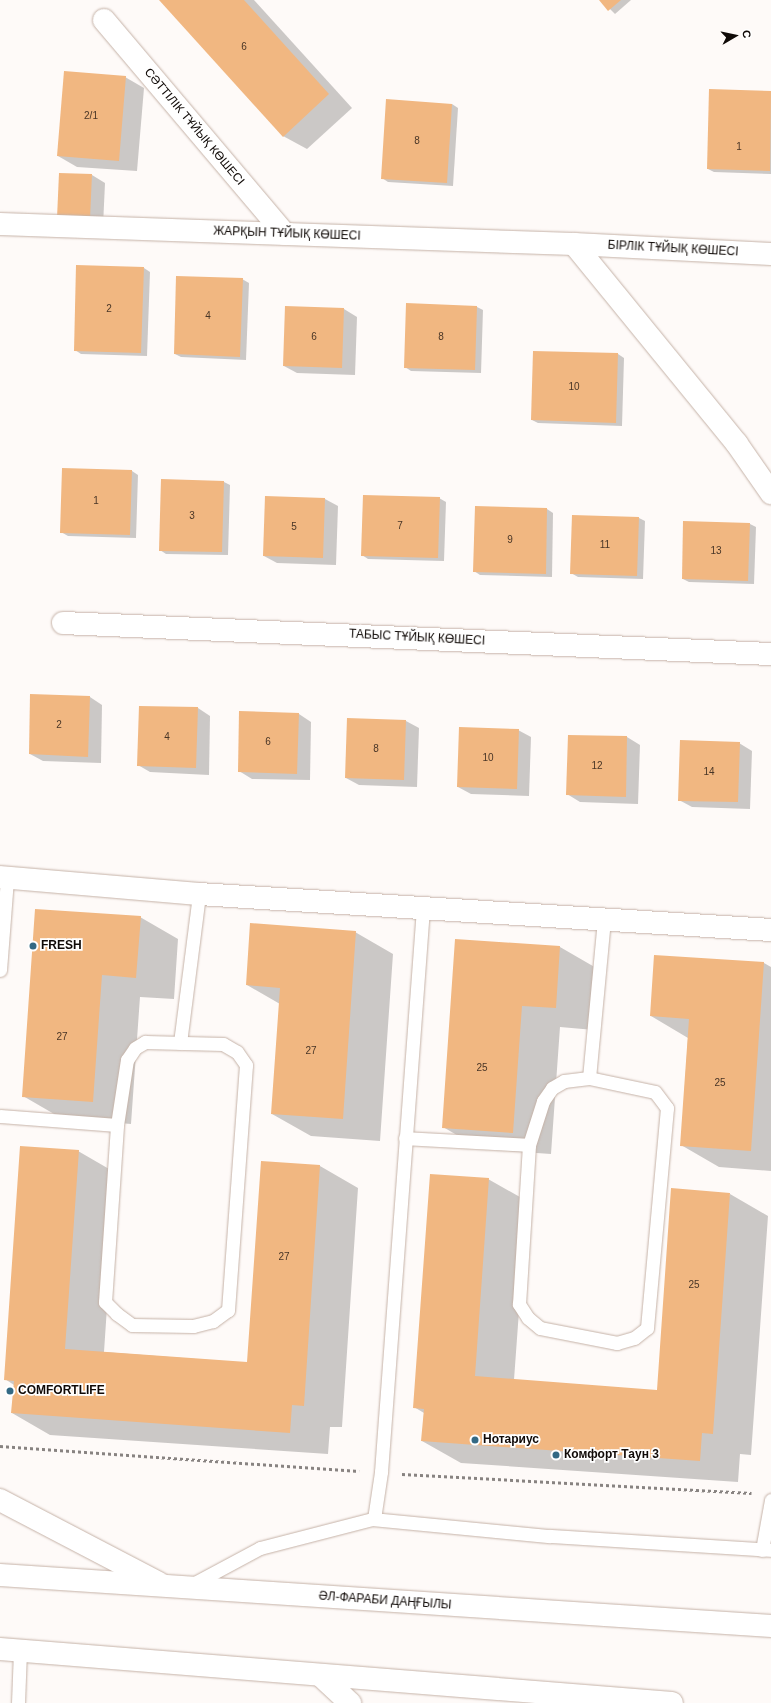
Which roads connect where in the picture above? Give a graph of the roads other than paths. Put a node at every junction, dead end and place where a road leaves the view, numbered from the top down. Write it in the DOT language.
graph roads {
  1 [pos="104,20"];
  2 [pos="0,224"];
  3 [pos="285,234"];
  4 [pos="574,244"];
  5 [pos="771,254"];
  6 [pos="771,493"];
  7 [pos="63,622"];
  8 [pos="771,654"];
  9 [pos="3,877"];
  10 [pos="199,894"];
  11 [pos="423,908"];
  12 [pos="604,919"];
  13 [pos="771,930"];
  14 [pos="0,970"];
  15 [pos="180,1043"];
  16 [pos="589,1078"];
  17 [pos="0,1116"];
  18 [pos="117,1125"];
  19 [pos="405,1138"];
  20 [pos="529,1145"];
  21 [pos="0,1500"];
  22 [pos="771,1500"];
  23 [pos="374,1519"];
  24 [pos="766,1550"];
  25 [pos="0,1575"];
  26 [pos="176,1587"];
  27 [pos="771,1626"];
  28 [pos="10,1650"];
  29 [pos="321,1676"];
  30 [pos="18,1703"];
  31 [pos="350,1703"];
  32 [pos="672,1703"];
  1 -- 3 [label="street, СӘТТІЛІК ТҰЙЫҚ КӨШЕСІ"];
  2 -- 3 [label="street, ЖАРҚЫН ТҰЙЫҚ КӨШЕСІ"];
  3 -- 4 [label="street, ЖАРҚЫН ТҰЙЫҚ КӨШЕСІ"];
  4 -- 5 [label="street, БІРЛІК ТҰЙЫҚ КӨШЕСІ"];
  4 -- 6 [label="street"];
  7 -- 8 [label="street, ТАБЫС ТҰЙЫҚ КӨШЕСІ"];
  9 -- 10 [label="street"];
  9 -- 14 [label="lane"];
  10 -- 11 [label="street"];
  10 -- 15 [label="lane"];
  11 -- 12 [label="street"];
  11 -- 19 [label="lane"];
  12 -- 13 [label="street"];
  12 -- 16 [label="lane"];
  15 -- 18 [label="lane"];
  15 -- 18 [label="lane"];
  16 -- 20 [label="lane"];
  16 -- 20 [label="lane"];
  17 -- 18 [label="lane"];
  19 -- 20 [label="lane"];
  19 -- 23 [label="lane"];
  21 -- 26 [label="street"];
  22 -- 24 [label="lane"];
  23 -- 24 [label="lane"];
  23 -- 26 [label="lane"];
  25 -- 26 [label="street, ӘЛ-ФАРАБИ ДАҢҒЫЛЫ"];
  26 -- 27 [label="street, ӘЛ-ФАРАБИ ДАҢҒЫЛЫ"];
  28 -- 29 [label="street"];
  28 -- 30 [label="lane"];
  29 -- 31 [label="street"];
  29 -- 32 [label="street"];
}
